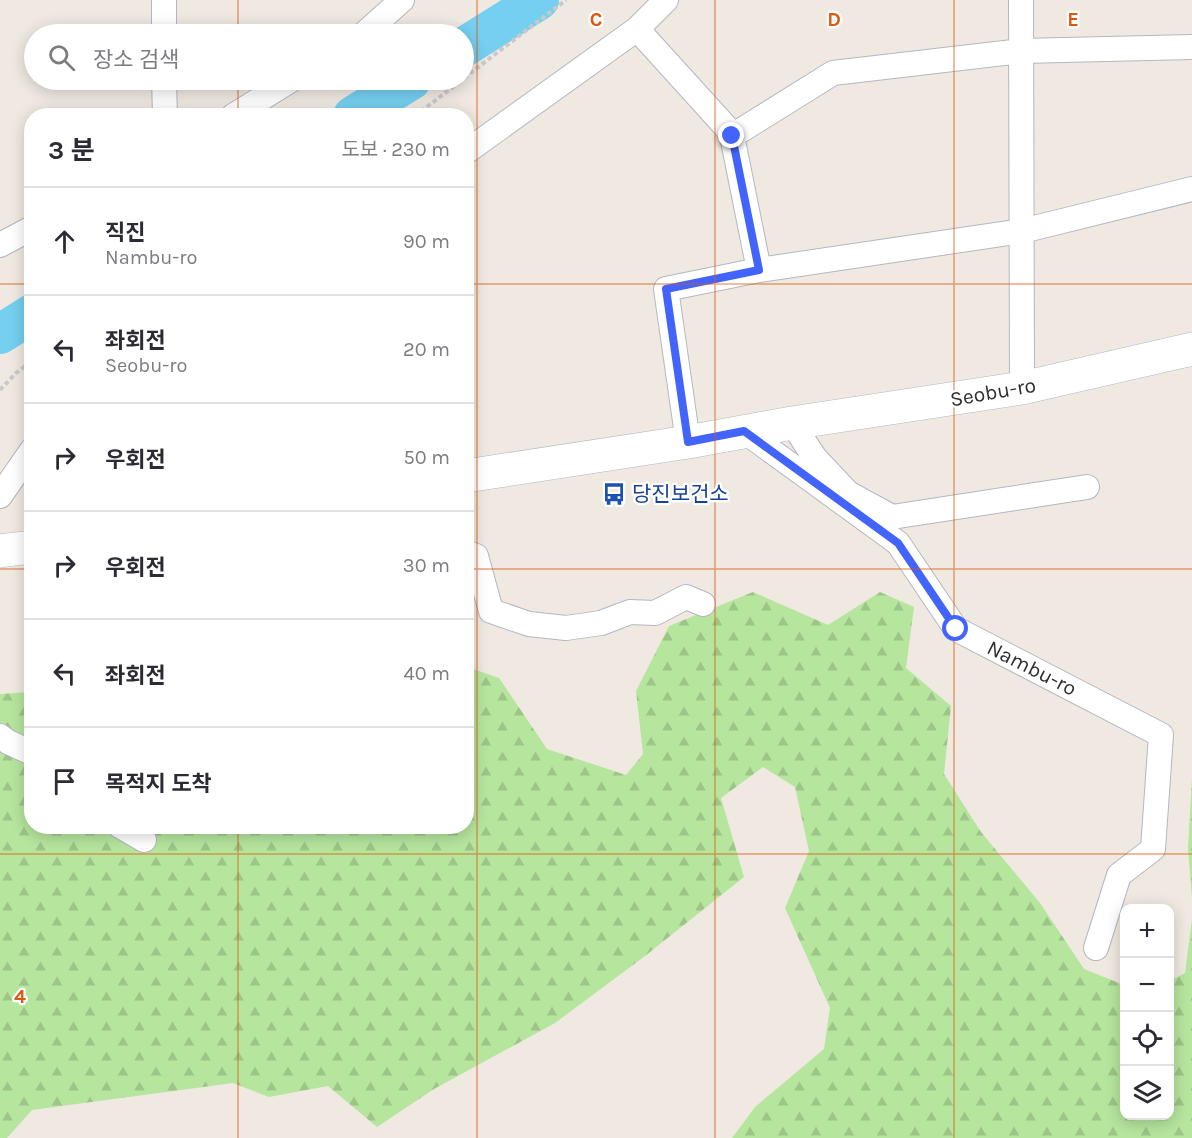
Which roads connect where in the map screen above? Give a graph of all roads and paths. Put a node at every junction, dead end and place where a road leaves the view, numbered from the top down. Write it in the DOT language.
graph roads {
  1 [pos="164,0"];
  2 [pos="402,0"];
  3 [pos="566,0"];
  4 [pos="666,0"];
  5 [pos="1021,0"];
  6 [pos="164,24"];
  7 [pos="375,24"];
  8 [pos="637,29"];
  9 [pos="1192,47"];
  10 [pos="1021,51"];
  11 [pos="474,71"];
  12 [pos="165,90"];
  13 [pos="275,90"];
  14 [pos="449,90"];
  15 [pos="165,108"];
  16 [pos="246,108"];
  17 [pos="425,108"];
  18 [pos="732,136"];
  19 [pos="474,146"];
  20 [pos="1192,189"];
  21 [pos="1022,231"];
  22 [pos="24,232"];
  23 [pos="0,244"];
  24 [pos="759,270"];
  25 [pos="1192,349"];
  26 [pos="24,367"];
  27 [pos="1022,388"];
  28 [pos="0,390"];
  29 [pos="792,423"];
  30 [pos="744,431"];
  31 [pos="688,442"];
  32 [pos="24,462"];
  33 [pos="474,475"];
  34 [pos="1087,487"];
  35 [pos="0,496"];
  36 [pos="24,548"];
  37 [pos="0,551"];
  38 [pos="474,555"];
  39 [pos="703,604"];
  40 [pos="0,736"];
  41 [pos="24,749"];
  42 [pos="134,834"];
  43 [pos="144,840"];
  44 [pos="1096,948"];
  1 -- 6 [label="street"];
  2 -- 7 [label="street"];
  3 -- 11 [label="path"];
  4 -- 8 [label="street"];
  5 -- 10 [label="street"];
  8 -- 18 [label="street"];
  8 -- 19 [label="street"];
  9 -- 10 [label="street"];
  10 -- 18 [label="street"];
  10 -- 21 [label="street"];
  12 -- 15 [label="street"];
  13 -- 16 [label="street"];
  14 -- 17 [label="path"];
  18 -- 24 [label="street"];
  20 -- 21 [label="street"];
  21 -- 24 [label="street"];
  21 -- 27 [label="street"];
  22 -- 23 [label="street"];
  24 -- 31 [label="street"];
  25 -- 27 [label="main road, Seobu-ro"];
  26 -- 28 [label="path"];
  27 -- 29 [label="main road, Seobu-ro"];
  29 -- 30 [label="main road, Seobu-ro"];
  29 -- 34 [label="street"];
  30 -- 31 [label="main road, Seobu-ro"];
  30 -- 44 [label="street, Nambu-ro"];
  31 -- 33 [label="main road, Seobu-ro"];
  32 -- 35 [label="street"];
  36 -- 37 [label="main road"];
  38 -- 39 [label="street"];
  40 -- 41 [label="street"];
  42 -- 43 [label="street"];
}
